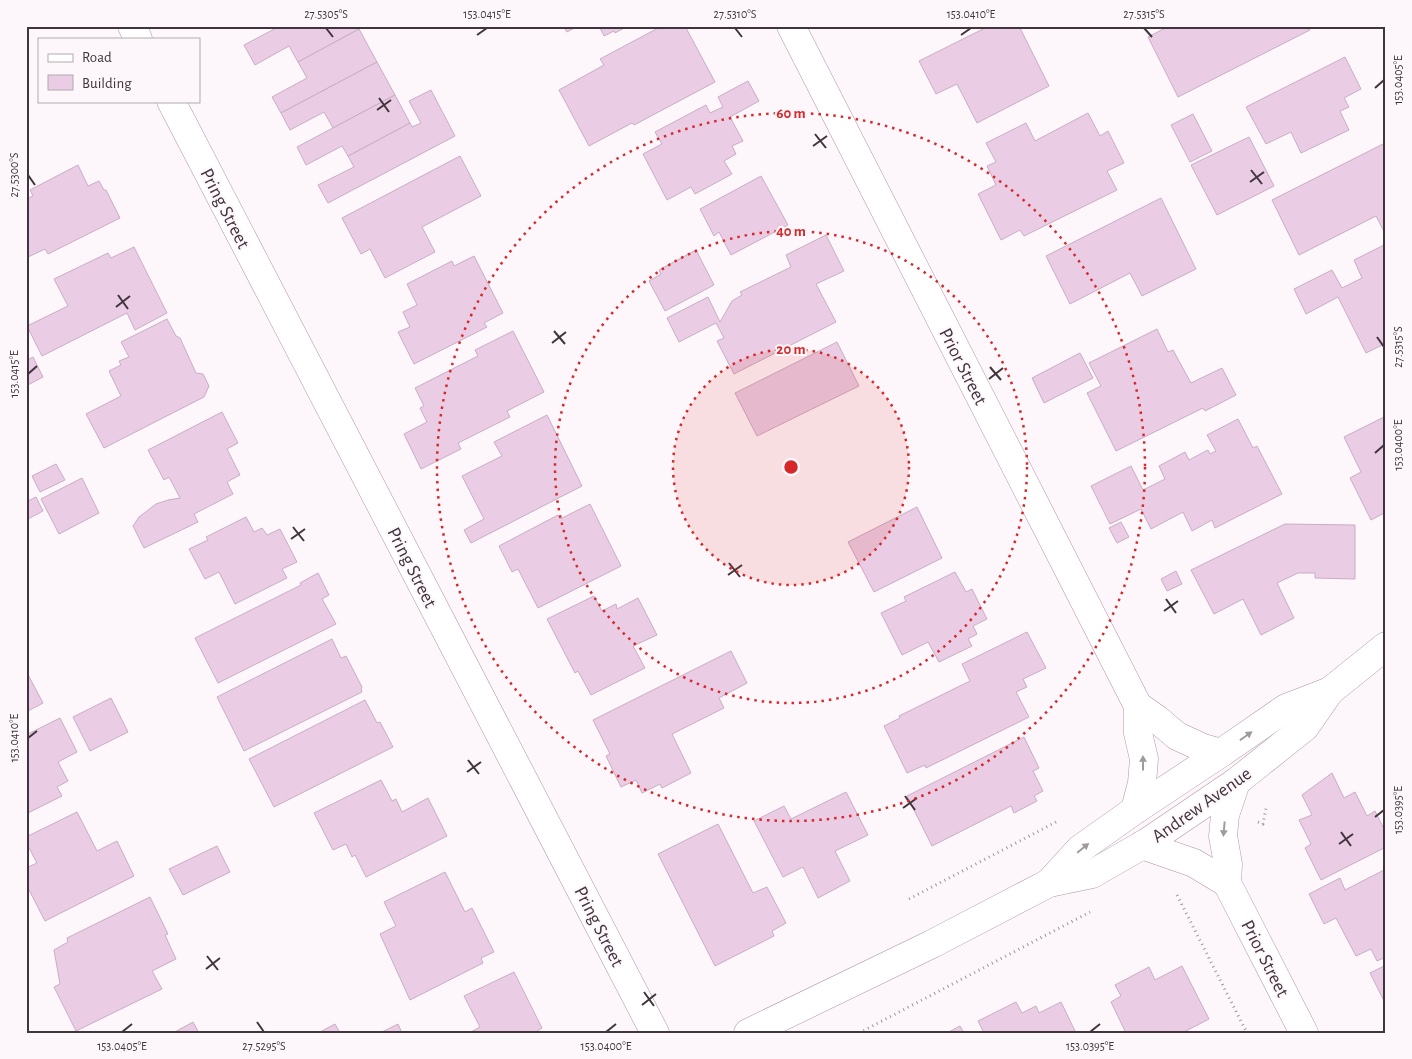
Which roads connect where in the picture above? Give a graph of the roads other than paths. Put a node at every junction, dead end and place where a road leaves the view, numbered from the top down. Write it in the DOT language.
graph roads {
  1 [pos="132,26"];
  2 [pos="791,26"];
  3 [pos="138,38"];
  4 [pos="172,102"];
  5 [pos="1386,646"];
  6 [pos="1330,691"];
  7 [pos="1138,706"];
  8 [pos="1221,753"];
  9 [pos="1236,782"];
  10 [pos="1135,810"];
  11 [pos="1142,846"];
  12 [pos="1049,883"];
  13 [pos="1227,883"];
  14 [pos="656,1033"];
  15 [pos="748,1033"];
  16 [pos="1304,1033"];
  1 -- 3 [label="street"];
  2 -- 7 [label="street, Prior Street"];
  4 -- 14 [label="street, Pring Street"];
  5 -- 6 [label="street, Andrew Avenue"];
  8 -- 6 [label="street, Andrew Avenue, one-way"];
  6 -- 9 [label="street, Andrew Avenue"];
  7 -- 8 [label="street, Prior Street"];
  10 -- 7 [label="street, Prior Street, one-way"];
  8 -- 10 [label="street, Andrew Avenue"];
  9 -- 11 [label="street, Andrew Avenue"];
  9 -- 13 [label="street, Prior Street, one-way"];
  12 -- 10 [label="street, Andrew Avenue, one-way"];
  11 -- 12 [label="street, Andrew Avenue"];
  11 -- 13 [label="street"];
  12 -- 15 [label="street, Andrew Avenue"];
  13 -- 16 [label="street, Prior Street"];
}
